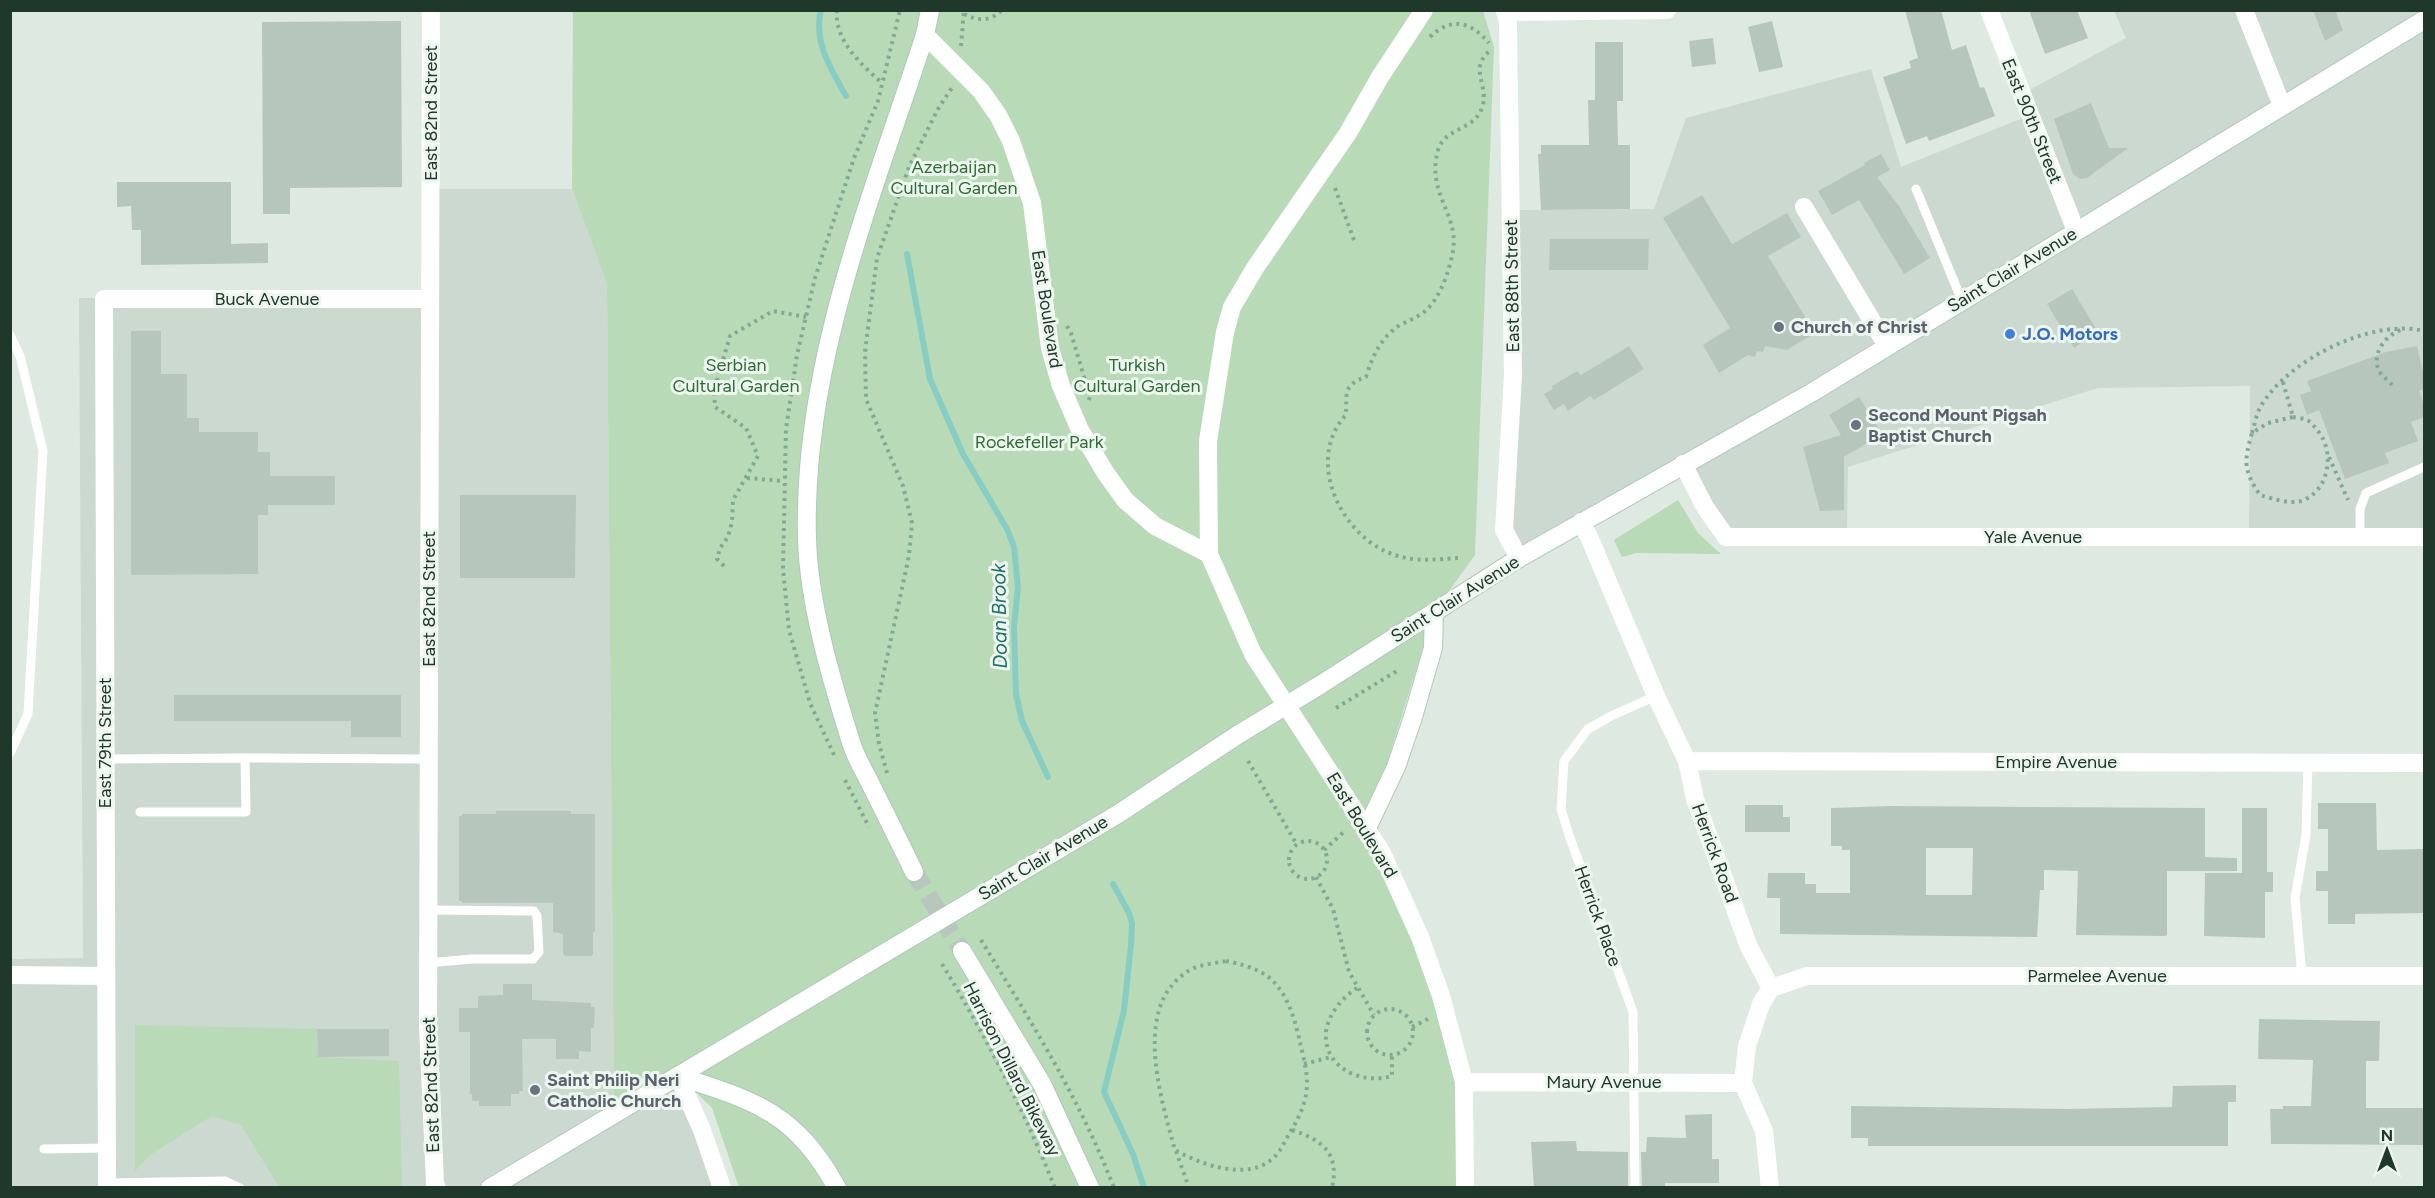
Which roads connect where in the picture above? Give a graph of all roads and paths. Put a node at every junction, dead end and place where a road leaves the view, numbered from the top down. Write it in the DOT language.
graph roads {
  1 [pos="431,10"];
  2 [pos="837,10"];
  3 [pos="930,10"];
  4 [pos="1002,10"];
  5 [pos="1424,10"];
  6 [pos="1667,10"];
  7 [pos="1989,10"];
  8 [pos="2244,10"];
  9 [pos="1505,11"];
  10 [pos="964,12"];
  11 [pos="2424,20"];
  12 [pos="925,35"];
  13 [pos="1425,44"];
  14 [pos="961,46"];
  15 [pos="956,82"];
  16 [pos="882,84"];
  17 [pos="2282,106"];
  18 [pos="1340,179"];
  19 [pos="1916,189"];
  20 [pos="1804,207"];
  21 [pos="2076,231"];
  22 [pos="1354,240"];
  23 [pos="104,298"];
  24 [pos="430,298"];
  25 [pos="1962,301"];
  26 [pos="806,317"];
  27 [pos="1060,322"];
  28 [pos="2405,329"];
  29 [pos="2424,331"];
  30 [pos="10,335"];
  31 [pos="1887,346"];
  32 [pos="2283,382"];
  33 [pos="2392,385"];
  34 [pos="1083,410"];
  35 [pos="2293,417"];
  36 [pos="2252,433"];
  37 [pos="2328,454"];
  38 [pos="1683,464"];
  39 [pos="2424,467"];
  40 [pos="747,478"];
  41 [pos="784,481"];
  42 [pos="2349,503"];
  43 [pos="1581,522"];
  44 [pos="2360,537"];
  45 [pos="2424,537"];
  46 [pos="1209,554"];
  47 [pos="1458,558"];
  48 [pos="1519,558"];
  49 [pos="724,566"];
  50 [pos="1434,612"];
  51 [pos="1396,671"];
  52 [pos="1656,696"];
  53 [pos="1286,705"];
  54 [pos="1336,708"];
  55 [pos="10,753"];
  56 [pos="245,758"];
  57 [pos="105,759"];
  58 [pos="429,759"];
  59 [pos="1248,761"];
  60 [pos="1687,761"];
  61 [pos="2308,763"];
  62 [pos="2424,763"];
  63 [pos="892,784"];
  64 [pos="140,812"];
  65 [pos="1358,827"];
  66 [pos="1297,845"];
  67 [pos="1324,850"];
  68 [pos="914,872"];
  69 [pos="1316,877"];
  70 [pos="429,910"];
  71 [pos="962,951"];
  72 [pos="428,963"];
  73 [pos="942,964"];
  74 [pos="10,975"];
  75 [pos="106,976"];
  76 [pos="2301,976"];
  77 [pos="2424,976"];
  78 [pos="1357,987"];
  79 [pos="1772,987"];
  80 [pos="1374,1016"];
  81 [pos="1428,1019"];
  82 [pos="1412,1027"];
  83 [pos="1392,1055"];
  84 [pos="1331,1057"];
  85 [pos="1304,1064"];
  86 [pos="678,1076"];
  87 [pos="1464,1082"];
  88 [pos="1634,1082"];
  89 [pos="1743,1083"];
  90 [pos="1292,1130"];
  91 [pos="107,1148"];
  92 [pos="44,1149"];
  93 [pos="1175,1150"];
  94 [pos="107,1185"];
  95 [pos="240,1188"];
  96 [pos="437,1188"];
  97 [pos="490,1188"];
  98 [pos="722,1188"];
  99 [pos="837,1188"];
  100 [pos="1054,1188"];
  101 [pos="1090,1188"];
  102 [pos="1189,1188"];
  103 [pos="1332,1188"];
  104 [pos="1466,1188"];
  105 [pos="1635,1188"];
  106 [pos="1770,1188"];
  1 -- 24 [label="street, East 82nd Street"];
  2 -- 16 [label="path"];
  3 -- 12 [label="street"];
  4 -- 10 [label="path"];
  5 -- 46 [label="street, East Boulevard"];
  6 -- 9 [label="street"];
  7 -- 21 [label="street, East 90th Street"];
  8 -- 17 [label="street"];
  9 -- 48 [label="street, East 88th Street"];
  10 -- 14 [label="path"];
  11 -- 17 [label="street, Saint Clair Avenue"];
  12 -- 46 [label="street, East Boulevard"];
  12 -- 68 [label="street"];
  13 -- 47 [label="path"];
  15 -- 63 [label="path"];
  17 -- 21 [label="street, Saint Clair Avenue"];
  18 -- 22 [label="path"];
  19 -- 25 [label="lane"];
  20 -- 31 [label="street"];
  21 -- 25 [label="street, Saint Clair Avenue"];
  23 -- 24 [label="street, Buck Avenue"];
  23 -- 57 [label="street, East 79th Street"];
  24 -- 58 [label="street, East 82nd Street"];
  25 -- 31 [label="street, Saint Clair Avenue"];
  26 -- 40 [label="path"];
  27 -- 34 [label="path"];
  28 -- 29 [label="path"];
  28 -- 32 [label="path"];
  28 -- 33 [label="path"];
  30 -- 55 [label="lane"];
  31 -- 38 [label="street, Saint Clair Avenue"];
  32 -- 35 [label="path"];
  32 -- 36 [label="path"];
  35 -- 36 [label="path"];
  35 -- 37 [label="path"];
  36 -- 37 [label="path"];
  37 -- 42 [label="path"];
  38 -- 43 [label="street, Saint Clair Avenue"];
  38 -- 44 [label="street, Yale Avenue"];
  39 -- 44 [label="lane"];
  40 -- 41 [label="path"];
  40 -- 49 [label="path"];
  43 -- 48 [label="street, Saint Clair Avenue"];
  43 -- 52 [label="street, Herrick Road"];
  44 -- 45 [label="street, Yale Avenue"];
  46 -- 53 [label="street, East Boulevard"];
  48 -- 50 [label="street, Saint Clair Avenue"];
  50 -- 53 [label="street, Saint Clair Avenue"];
  50 -- 65 [label="street"];
  51 -- 54 [label="path"];
  52 -- 60 [label="street, Herrick Road"];
  52 -- 88 [label="lane, Herrick Place"];
  53 -- 65 [label="street, East Boulevard"];
  53 -- 86 [label="street, Saint Clair Avenue"];
  56 -- 57 [label="lane"];
  56 -- 58 [label="lane"];
  56 -- 64 [label="lane"];
  57 -- 75 [label="street, East 79th Street"];
  58 -- 70 [label="street, East 82nd Street"];
  59 -- 66 [label="path"];
  60 -- 61 [label="street, Empire Avenue"];
  60 -- 79 [label="street, Herrick Road"];
  61 -- 62 [label="street, Empire Avenue"];
  61 -- 76 [label="lane"];
  65 -- 67 [label="path"];
  65 -- 87 [label="street, East Boulevard"];
  66 -- 67 [label="path"];
  66 -- 69 [label="path"];
  67 -- 69 [label="path"];
  69 -- 78 [label="path"];
  70 -- 72 [label="street, East 82nd Street"];
  70 -- 72 [label="lane"];
  71 -- 101 [label="street"];
  72 -- 96 [label="street, East 82nd Street"];
  73 -- 100 [label="path, Harrison Dillard Bikeway"];
  74 -- 75 [label="street"];
  75 -- 91 [label="street, East 79th Street"];
  76 -- 77 [label="street, Parmelee Avenue"];
  76 -- 79 [label="street, Parmelee Avenue"];
  78 -- 80 [label="path"];
  78 -- 84 [label="path"];
  79 -- 89 [label="street"];
  80 -- 82 [label="path"];
  80 -- 83 [label="path"];
  81 -- 82 [label="path"];
  82 -- 83 [label="path"];
  83 -- 84 [label="path"];
  84 -- 85 [label="path"];
  85 -- 90 [label="path"];
  85 -- 93 [label="path"];
  86 -- 97 [label="street, Saint Clair Avenue"];
  86 -- 98 [label="street"];
  86 -- 99 [label="street"];
  87 -- 88 [label="street, Maury Avenue"];
  87 -- 104 [label="street, East Boulevard"];
  88 -- 89 [label="street, Maury Avenue"];
  88 -- 105 [label="lane, Herrick Place"];
  89 -- 106 [label="street"];
  90 -- 93 [label="path"];
  90 -- 103 [label="path"];
  91 -- 92 [label="lane"];
  91 -- 94 [label="street, East 79th Street"];
  93 -- 102 [label="path"];
  94 -- 95 [label="lane"];
}
